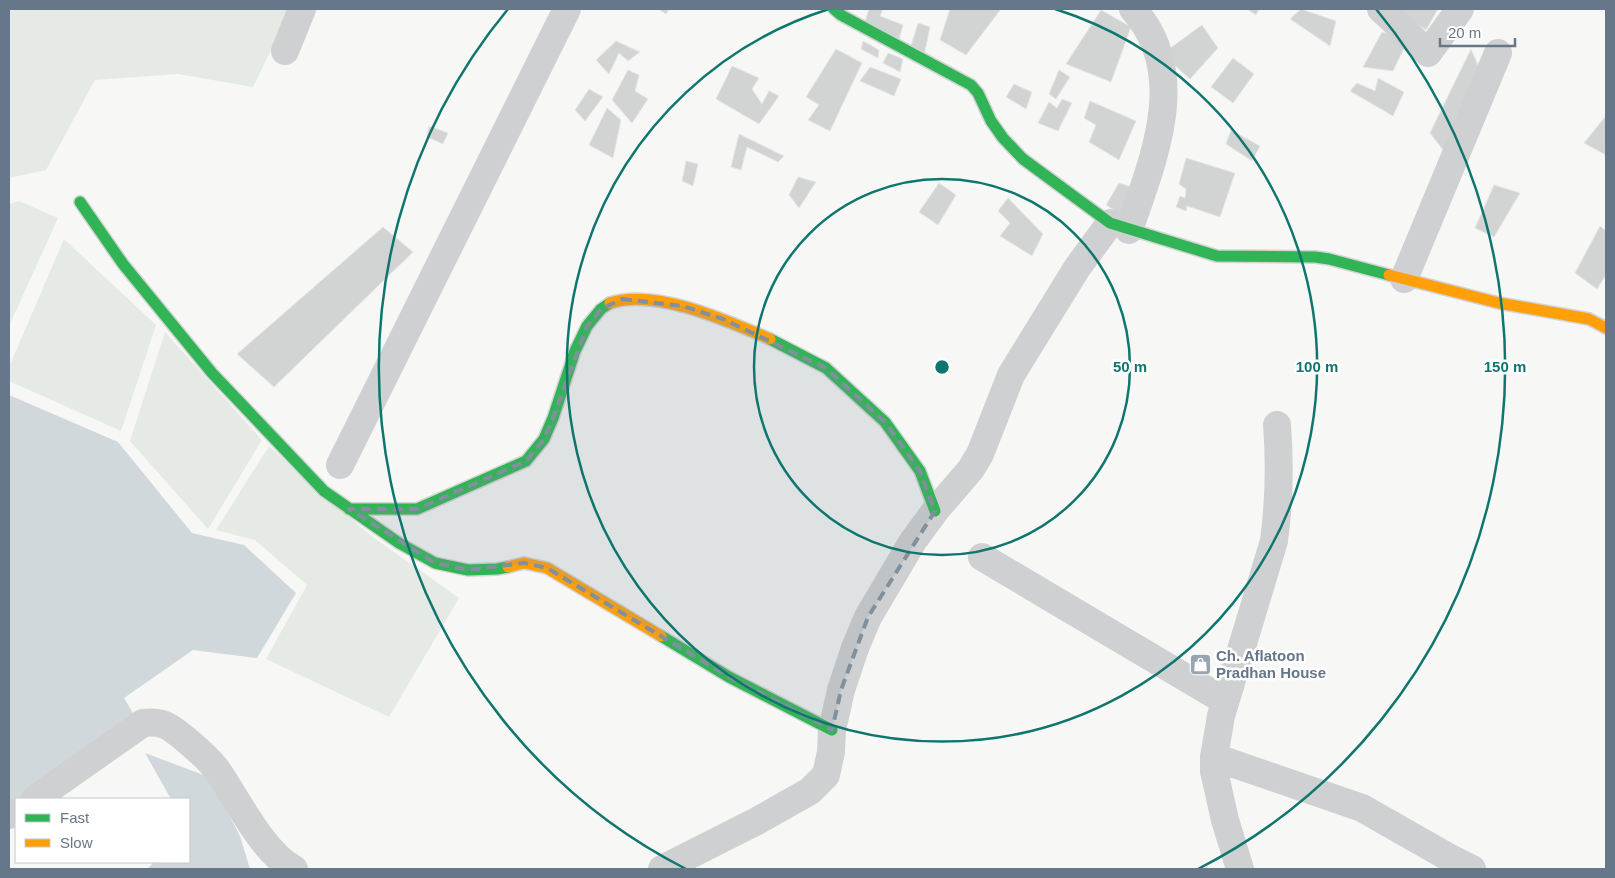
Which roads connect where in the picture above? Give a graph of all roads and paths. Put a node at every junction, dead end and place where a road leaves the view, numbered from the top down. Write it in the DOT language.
graph roads {
  1 [pos="302,9"];
  2 [pos="568,9"];
  3 [pos="834,9"];
  4 [pos="1133,9"];
  5 [pos="1381,9"];
  6 [pos="1460,9"];
  7 [pos="285,51"];
  8 [pos="1498,53"];
  9 [pos="80,202"];
  10 [pos="1119,227"];
  11 [pos="1404,279"];
  12 [pos="1603,319"];
  13 [pos="1278,424"];
  14 [pos="340,465"];
  15 [pos="349,509"];
  16 [pos="935,512"];
  17 [pos="982,557"];
  18 [pos="1225,701"];
  19 [pos="832,730"];
  20 [pos="1214,757"];
  21 [pos="36,798"];
  22 [pos="294,869"];
  23 [pos="662,869"];
  24 [pos="1240,869"];
  25 [pos="1472,869"];
  1 -- 7 [label="street"];
  2 -- 14 [label="street"];
  3 -- 10 [label="street"];
  4 -- 10 [label="street"];
  5 -- 6 [label="street"];
  8 -- 11 [label="street"];
  9 -- 15 [label="street"];
  10 -- 11 [label="street"];
  10 -- 16 [label="street"];
  11 -- 12 [label="street"];
  13 -- 18 [label="street"];
  15 -- 16 [label="street"];
  15 -- 19 [label="street"];
  16 -- 19 [label="street"];
  17 -- 18 [label="street"];
  18 -- 20 [label="street"];
  19 -- 23 [label="street"];
  20 -- 24 [label="street"];
  20 -- 25 [label="street"];
  21 -- 22 [label="street"];
}
